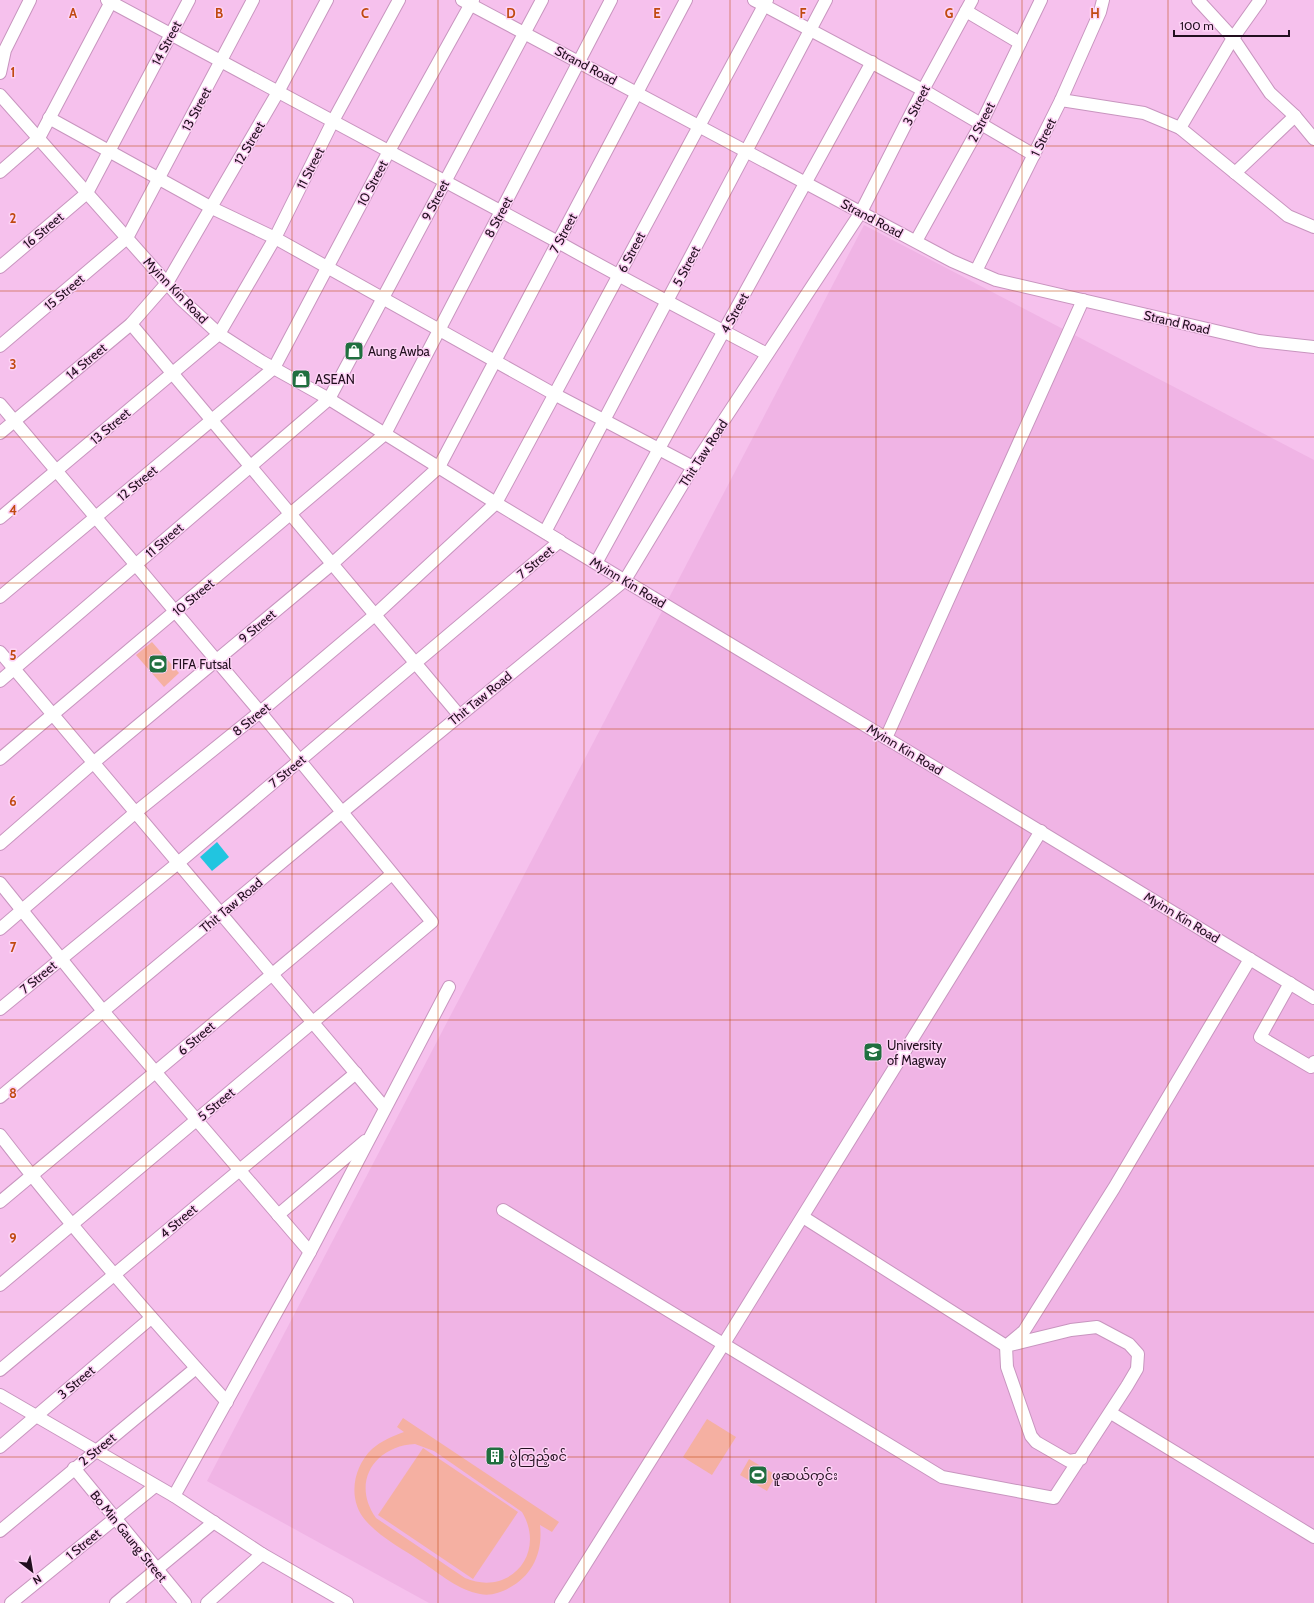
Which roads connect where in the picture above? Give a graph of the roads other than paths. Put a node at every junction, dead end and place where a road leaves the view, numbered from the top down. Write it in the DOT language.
graph roads {
  1 [pos="30,0"];
  2 [pos="188,0"];
  3 [pos="253,0"];
  4 [pos="327,0"];
  5 [pos="398,0"];
  6 [pos="542,0"];
  7 [pos="611,0"];
  8 [pos="686,0"];
  9 [pos="826,0"];
  10 [pos="972,0"];
  11 [pos="1041,0"];
  12 [pos="1103,0"];
  13 [pos="1198,0"];
  14 [pos="1260,0"];
  15 [pos="110,1"];
  16 [pos="469,2"];
  17 [pos="762,2"];
  18 [pos="966,11"];
  19 [pos="811,29"];
  20 [pos="524,33"];
  21 [pos="170,34"];
  22 [pos="1233,38"];
  23 [pos="1020,43"];
  24 [pos="221,61"];
  25 [pos="579,62"];
  26 [pos="872,62"];
  27 [pos="0,73"];
  28 [pos="923,90"];
  29 [pos="278,92"];
  30 [pos="637,92"];
  31 [pos="0,95"];
  32 [pos="1061,100"];
  33 [pos="1295,116"];
  34 [pos="49,118"];
  35 [pos="333,122"];
  36 [pos="981,124"];
  37 [pos="698,127"];
  38 [pos="1180,128"];
  39 [pos="39,138"];
  40 [pos="1314,139"];
  41 [pos="747,150"];
  42 [pos="109,151"];
  43 [pos="389,151"];
  44 [pos="1034,155"];
  45 [pos="0,172"];
  46 [pos="1235,173"];
  47 [pos="159,178"];
  48 [pos="445,182"];
  49 [pos="806,182"];
  50 [pos="87,193"];
  51 [pos="212,208"];
  52 [pos="501,211"];
  53 [pos="861,212"];
  54 [pos="1314,227"];
  55 [pos="127,238"];
  56 [pos="275,238"];
  57 [pos="916,241"];
  58 [pos="558,242"];
  59 [pos="0,267"];
  60 [pos="327,269"];
  61 [pos="976,271"];
  62 [pos="618,276"];
  63 [pos="167,283"];
  64 [pos="382,299"];
  65 [pos="1083,300"];
  66 [pos="668,301"];
  67 [pos="130,324"];
  68 [pos="440,330"];
  69 [pos="724,331"];
  70 [pos="219,334"];
  71 [pos="0,346"];
  72 [pos="1314,347"];
  73 [pos="767,354"];
  74 [pos="496,360"];
  75 [pos="274,368"];
  76 [pos="172,373"];
  77 [pos="554,394"];
  78 [pos="329,399"];
  79 [pos="0,404"];
  80 [pos="605,419"];
  81 [pos="212,420"];
  82 [pos="14,421"];
  83 [pos="0,433"];
  84 [pos="385,434"];
  85 [pos="659,448"];
  86 [pos="250,466"];
  87 [pos="439,467"];
  88 [pos="693,467"];
  89 [pos="56,471"];
  90 [pos="496,503"];
  91 [pos="290,514"];
  92 [pos="0,518"];
  93 [pos="95,518"];
  94 [pos="546,532"];
  95 [pos="560,541"];
  96 [pos="596,563"];
  97 [pos="332,564"];
  98 [pos="135,565"];
  99 [pos="624,580"];
  100 [pos="0,597"];
  101 [pos="174,612"];
  102 [pos="376,614"];
  103 [pos="0,652"];
  104 [pos="216,661"];
  105 [pos="415,663"];
  106 [pos="14,669"];
  107 [pos="0,681"];
  108 [pos="260,712"];
  109 [pos="53,715"];
  110 [pos="459,715"];
  111 [pos="886,738"];
  112 [pos="0,759"];
  113 [pos="299,761"];
  114 [pos="93,763"];
  115 [pos="136,812"];
  116 [pos="341,812"];
  117 [pos="1041,832"];
  118 [pos="0,844"];
  119 [pos="178,863"];
  120 [pos="392,874"];
  121 [pos="0,883"];
  122 [pos="22,910"];
  123 [pos="221,913"];
  124 [pos="0,929"];
  125 [pos="60,959"];
  126 [pos="1250,959"];
  127 [pos="272,974"];
  128 [pos="1290,983"];
  129 [pos="449,987"];
  130 [pos="1314,998"];
  131 [pos="0,1009"];
  132 [pos="103,1011"];
  133 [pos="313,1022"];
  134 [pos="1314,1062"];
  135 [pos="155,1072"];
  136 [pos="356,1073"];
  137 [pos="0,1098"];
  138 [pos="385,1108"];
  139 [pos="196,1120"];
  140 [pos="0,1135"];
  141 [pos="370,1136"];
  142 [pos="240,1170"];
  143 [pos="32,1176"];
  144 [pos="0,1202"];
  145 [pos="503,1210"];
  146 [pos="278,1215"];
  147 [pos="803,1216"];
  148 [pos="73,1224"];
  149 [pos="310,1252"];
  150 [pos="115,1274"];
  151 [pos="0,1285"];
  152 [pos="152,1318"];
  153 [pos="723,1345"];
  154 [pos="1006,1346"];
  155 [pos="196,1368"];
  156 [pos="0,1370"];
  157 [pos="0,1395"];
  158 [pos="227,1402"];
  159 [pos="1111,1413"];
  160 [pos="36,1416"];
  161 [pos="0,1447"];
  162 [pos="96,1450"];
  163 [pos="1081,1459"];
  164 [pos="74,1468"];
  165 [pos="155,1486"];
  166 [pos="174,1496"];
  167 [pos="115,1518"];
  168 [pos="214,1522"];
  169 [pos="0,1531"];
  170 [pos="1314,1537"];
  171 [pos="262,1554"];
  172 [pos="157,1570"];
  173 [pos="330,1599"];
  174 [pos="11,1603"];
  175 [pos="116,1603"];
  176 [pos="185,1603"];
  177 [pos="206,1603"];
  178 [pos="347,1603"];
  179 [pos="561,1603"];
  1 -- 27 [label="street"];
  2 -- 21 [label="street, 14 Street"];
  3 -- 24 [label="street, 13 Street"];
  4 -- 29 [label="street, 12 Street"];
  5 -- 35 [label="street, 11 Street"];
  6 -- 20 [label="street, 9 Street"];
  7 -- 25 [label="street, 8 Street"];
  8 -- 30 [label="street, 7 Street"];
  9 -- 19 [label="street, 5 Street"];
  10 -- 18 [label="street, 3 Street"];
  11 -- 23 [label="street, 2 Street"];
  12 -- 32 [label="street, 1 Street"];
  13 -- 22 [label="street"];
  14 -- 22 [label="street"];
  15 -- 21 [label="street"];
  15 -- 34 [label="street"];
  16 -- 20 [label="street, Strand Road"];
  16 -- 43 [label="street, 10 Street"];
  17 -- 19 [label="street"];
  17 -- 37 [label="street, 6 Street"];
  18 -- 23 [label="street"];
  18 -- 28 [label="street, 3 Street"];
  19 -- 26 [label="street"];
  19 -- 41 [label="street, 5 Street"];
  20 -- 25 [label="street, Strand Road"];
  20 -- 48 [label="street, 9 Street"];
  21 -- 24 [label="street"];
  21 -- 42 [label="street, 14 Street"];
  22 -- 33 [label="street"];
  22 -- 38 [label="street"];
  23 -- 36 [label="street, 2 Street"];
  24 -- 29 [label="street"];
  24 -- 47 [label="street, 13 Street"];
  25 -- 30 [label="street, Strand Road"];
  25 -- 52 [label="street, 8 Street"];
  26 -- 28 [label="street"];
  26 -- 49 [label="street, 4 Street"];
  28 -- 36 [label="street"];
  28 -- 53 [label="street, 3 Street"];
  29 -- 35 [label="street"];
  29 -- 51 [label="street, 12 Street"];
  30 -- 37 [label="street, Strand Road"];
  30 -- 58 [label="street, 7 Street"];
  31 -- 39 [label="street, Myinn Kin Road"];
  32 -- 38 [label="street"];
  32 -- 44 [label="street, 1 Street"];
  33 -- 40 [label="street"];
  33 -- 46 [label="street"];
  34 -- 39 [label="street"];
  34 -- 42 [label="street"];
  35 -- 43 [label="street"];
  35 -- 56 [label="street, 11 Street"];
  36 -- 44 [label="street"];
  36 -- 57 [label="street, 2 Street"];
  37 -- 41 [label="street, Strand Road"];
  37 -- 62 [label="street, 6 Street"];
  38 -- 46 [label="street"];
  39 -- 45 [label="street"];
  39 -- 50 [label="street, Myinn Kin Road"];
  41 -- 49 [label="street, Strand Road"];
  41 -- 66 [label="street, 5 Street"];
  42 -- 47 [label="street"];
  42 -- 50 [label="street, 14 Street"];
  43 -- 48 [label="street"];
  43 -- 60 [label="street, 10 Street"];
  44 -- 61 [label="street, 1 Street"];
  46 -- 54 [label="street"];
  47 -- 51 [label="street"];
  47 -- 55 [label="street, 13 Street"];
  48 -- 52 [label="street"];
  48 -- 64 [label="street, 9 Street"];
  49 -- 53 [label="street, Strand Road"];
  49 -- 69 [label="street, 4 Street"];
  50 -- 55 [label="street, Myinn Kin Road"];
  50 -- 59 [label="street, 16 Street"];
  51 -- 56 [label="street"];
  51 -- 63 [label="street, 12 Street"];
  52 -- 58 [label="street"];
  52 -- 68 [label="street, 8 Street"];
  53 -- 57 [label="street, Strand Road"];
  53 -- 73 [label="street, Thit Taw Road"];
  55 -- 63 [label="street, Myinn Kin Road"];
  55 -- 71 [label="street, 15 Street"];
  56 -- 60 [label="street"];
  56 -- 70 [label="street, 11 Street"];
  57 -- 61 [label="street, Strand Road"];
  58 -- 62 [label="street"];
  58 -- 74 [label="street, 7 Street"];
  60 -- 64 [label="street"];
  60 -- 75 [label="street, 10 Street"];
  61 -- 65 [label="street, Strand Road"];
  62 -- 66 [label="street"];
  62 -- 77 [label="street, 6 Street"];
  63 -- 67 [label="street, 14 Street"];
  63 -- 70 [label="street, Myinn Kin Road"];
  64 -- 68 [label="street"];
  64 -- 78 [label="street, 9 Street"];
  65 -- 72 [label="street, Strand Road"];
  65 -- 111 [label="street"];
  66 -- 69 [label="street"];
  66 -- 80 [label="street, 5 Street"];
  67 -- 76 [label="street"];
  67 -- 82 [label="street, 14 Street"];
  68 -- 74 [label="street"];
  68 -- 84 [label="street, 8 Street"];
  69 -- 73 [label="street"];
  69 -- 85 [label="street, 4 Street"];
  70 -- 75 [label="street, Myinn Kin Road"];
  70 -- 76 [label="street, 13 Street"];
  73 -- 88 [label="street, Thit Taw Road"];
  74 -- 77 [label="street"];
  74 -- 87 [label="street, 7 Street"];
  75 -- 78 [label="street, Myinn Kin Road"];
  75 -- 81 [label="street, 12 Street"];
  76 -- 81 [label="street"];
  76 -- 89 [label="street, 13 Street"];
  77 -- 80 [label="street"];
  77 -- 90 [label="street, 6 Street"];
  78 -- 84 [label="street, Myinn Kin Road"];
  78 -- 86 [label="street, 11 Street"];
  79 -- 82 [label="street"];
  80 -- 85 [label="street"];
  80 -- 94 [label="street, 5 Street"];
  81 -- 86 [label="street"];
  81 -- 93 [label="street, 12 Street"];
  82 -- 83 [label="street, 14 Street"];
  82 -- 89 [label="street"];
  84 -- 87 [label="street, Myinn Kin Road"];
  84 -- 91 [label="street, 10 Street"];
  85 -- 88 [label="street"];
  85 -- 96 [label="street, 4 Street"];
  86 -- 91 [label="street"];
  86 -- 98 [label="street, 11 Street"];
  87 -- 90 [label="street, Myinn Kin Road"];
  87 -- 97 [label="street, 9 Street"];
  88 -- 99 [label="street, Thit Taw Road"];
  89 -- 92 [label="street, 13 Street"];
  89 -- 93 [label="street"];
  90 -- 94 [label="street, Myinn Kin Road"];
  90 -- 102 [label="street, 8 Street"];
  91 -- 97 [label="street"];
  91 -- 101 [label="street, 10 Street"];
  93 -- 98 [label="street"];
  93 -- 100 [label="street, 12 Street"];
  94 -- 95 [label="street, Myinn Kin Road"];
  95 -- 96 [label="street, Myinn Kin Road"];
  95 -- 105 [label="street, 7 Street"];
  96 -- 99 [label="street, Myinn Kin Road"];
  97 -- 102 [label="street"];
  97 -- 104 [label="street, 9 Street"];
  98 -- 101 [label="street"];
  98 -- 106 [label="street, 11 Street"];
  99 -- 110 [label="street, Thit Taw Road"];
  99 -- 111 [label="street, Myinn Kin Road"];
  101 -- 104 [label="street"];
  101 -- 109 [label="street, 10 Street"];
  102 -- 105 [label="street"];
  102 -- 108 [label="street, 8 Street"];
  103 -- 106 [label="street"];
  104 -- 108 [label="street"];
  104 -- 114 [label="street, 9 Street"];
  105 -- 110 [label="street"];
  105 -- 113 [label="street, 7 Street"];
  106 -- 107 [label="street, 11 Street"];
  106 -- 109 [label="street"];
  108 -- 113 [label="street"];
  108 -- 115 [label="street, 8 Street"];
  109 -- 112 [label="street, 10 Street"];
  109 -- 114 [label="street"];
  110 -- 116 [label="street, Thit Taw Road"];
  111 -- 117 [label="street, Myinn Kin Road"];
  113 -- 116 [label="street"];
  113 -- 119 [label="street, 7 Street"];
  114 -- 115 [label="street"];
  114 -- 118 [label="street, 9 Street"];
  115 -- 119 [label="street"];
  115 -- 122 [label="street, 8 Street"];
  116 -- 120 [label="street"];
  116 -- 123 [label="street, Thit Taw Road"];
  117 -- 126 [label="street, Myinn Kin Road"];
  117 -- 147 [label="street"];
  119 -- 123 [label="street"];
  119 -- 125 [label="street, 7 Street"];
  120 -- 127 [label="street, 6 Street"];
  120 -- 133 [label="street, 5 Street"];
  121 -- 122 [label="street"];
  122 -- 124 [label="street, 8 Street"];
  122 -- 125 [label="street"];
  123 -- 127 [label="street"];
  123 -- 132 [label="street, Thit Taw Road"];
  125 -- 131 [label="street, 7 Street"];
  125 -- 132 [label="street"];
  126 -- 128 [label="street, Myinn Kin Road"];
  126 -- 154 [label="street"];
  127 -- 133 [label="street"];
  127 -- 135 [label="street, 6 Street"];
  128 -- 130 [label="street, Myinn Kin Road"];
  128 -- 134 [label="street"];
  129 -- 138 [label="street"];
  132 -- 135 [label="street"];
  132 -- 137 [label="street, Thit Taw Road"];
  133 -- 136 [label="street"];
  133 -- 139 [label="street, 5 Street"];
  135 -- 139 [label="street"];
  135 -- 143 [label="street, 6 Street"];
  136 -- 138 [label="street"];
  136 -- 142 [label="street, 4 Street"];
  138 -- 141 [label="street"];
  139 -- 142 [label="street"];
  139 -- 148 [label="street, 5 Street"];
  140 -- 143 [label="street"];
  141 -- 146 [label="street"];
  141 -- 149 [label="street"];
  142 -- 146 [label="street"];
  142 -- 150 [label="street, 4 Street"];
  143 -- 144 [label="street, 6 Street"];
  143 -- 148 [label="street"];
  145 -- 153 [label="street"];
  146 -- 149 [label="street"];
  147 -- 153 [label="street"];
  147 -- 154 [label="street"];
  148 -- 150 [label="street"];
  148 -- 151 [label="street, 5 Street"];
  149 -- 158 [label="street"];
  150 -- 152 [label="street"];
  150 -- 156 [label="street, 4 Street"];
  152 -- 155 [label="street"];
  152 -- 160 [label="street, 3 Street"];
  153 -- 163 [label="street"];
  153 -- 179 [label="street"];
  154 -- 159 [label="street"];
  154 -- 163 [label="street"];
  155 -- 158 [label="street"];
  155 -- 162 [label="street, 2 Street"];
  157 -- 160 [label="street"];
  158 -- 166 [label="street"];
  159 -- 163 [label="street"];
  159 -- 170 [label="street"];
  160 -- 161 [label="street, 3 Street"];
  160 -- 162 [label="street"];
  162 -- 164 [label="street, 2 Street"];
  162 -- 165 [label="street"];
  164 -- 167 [label="street, Bo Min Gaung Street"];
  164 -- 169 [label="street, 2 Street"];
  165 -- 166 [label="street"];
  165 -- 167 [label="street, 1 Street"];
  166 -- 168 [label="street"];
  167 -- 172 [label="street, Bo Min Gaung Street"];
  167 -- 174 [label="street, 1 Street"];
  168 -- 171 [label="street"];
  168 -- 172 [label="street"];
  171 -- 173 [label="street"];
  171 -- 177 [label="street"];
  172 -- 175 [label="street"];
  172 -- 176 [label="street, Bo Min Gaung Street"];
  173 -- 178 [label="street"];
}
